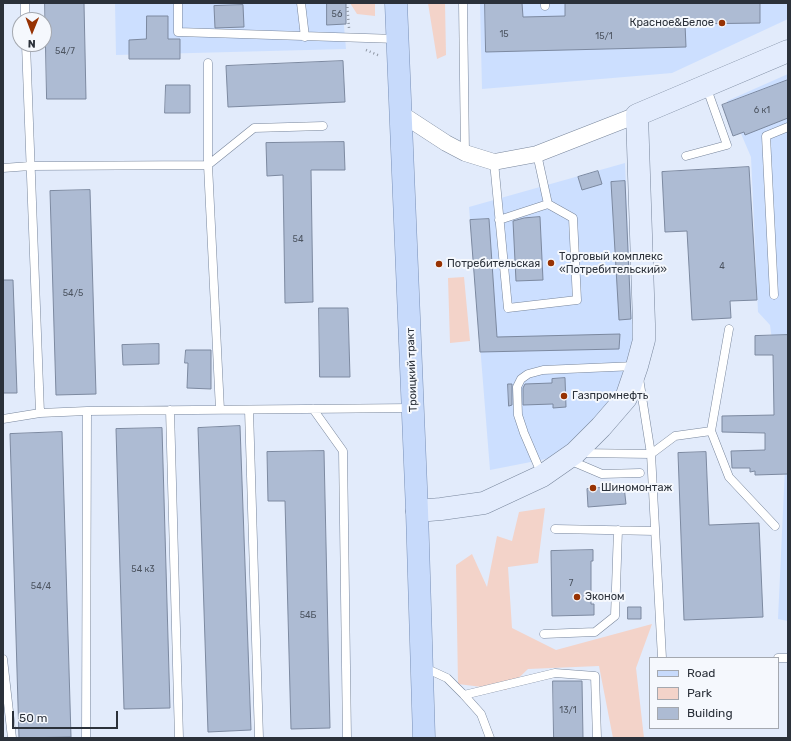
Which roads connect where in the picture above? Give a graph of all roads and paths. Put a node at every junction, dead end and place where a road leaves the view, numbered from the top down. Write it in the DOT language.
graph roads {
  1 [pos="178,3"];
  2 [pos="301,3"];
  3 [pos="396,3"];
  4 [pos="463,3"];
  5 [pos="305,37"];
  6 [pos="397,39"];
  7 [pos="788,51"];
  8 [pos="26,52"];
  9 [pos="208,63"];
  10 [pos="705,86"];
  11 [pos="400,112"];
  12 [pos="637,115"];
  13 [pos="323,126"];
  14 [pos="788,127"];
  15 [pos="465,153"];
  16 [pos="538,154"];
  17 [pos="686,156"];
  18 [pos="494,162"];
  19 [pos="208,165"];
  20 [pos="30,166"];
  21 [pos="3,168"];
  22 [pos="548,204"];
  23 [pos="499,220"];
  24 [pos="774,295"];
  25 [pos="730,329"];
  26 [pos="637,366"];
  27 [pos="413,408"];
  28 [pos="313,409"];
  29 [pos="170,410"];
  30 [pos="220,410"];
  31 [pos="249,410"];
  32 [pos="87,411"];
  33 [pos="40,413"];
  34 [pos="3,419"];
  35 [pos="711,431"];
  36 [pos="651,454"];
  37 [pos="571,456"];
  38 [pos="640,473"];
  39 [pos="542,476"];
  40 [pos="417,511"];
  41 [pos="774,526"];
  42 [pos="554,529"];
  43 [pos="618,530"];
  44 [pos="655,531"];
  45 [pos="544,634"];
  46 [pos="662,657"];
  47 [pos="3,659"];
  48 [pos="422,667"];
  49 [pos="464,695"];
  50 [pos="12,738"];
  51 [pos="86,738"];
  52 [pos="179,738"];
  53 [pos="259,738"];
  54 [pos="347,738"];
  55 [pos="424,738"];
  56 [pos="490,738"];
  57 [pos="597,738"];
  1 -- 5 [label="lane"];
  2 -- 5 [label="lane"];
  3 -- 6 [label="main road, Троицкий тракт"];
  4 -- 15 [label="lane"];
  5 -- 6 [label="lane"];
  6 -- 11 [label="main road, Троицкий тракт"];
  7 -- 10 [label="street"];
  8 -- 20 [label="lane"];
  9 -- 19 [label="lane"];
  10 -- 12 [label="street"];
  10 -- 17 [label="lane"];
  11 -- 15 [label="street"];
  11 -- 27 [label="main road, Троицкий тракт"];
  12 -- 16 [label="street"];
  12 -- 26 [label="street"];
  13 -- 19 [label="lane"];
  14 -- 24 [label="lane"];
  15 -- 18 [label="street"];
  16 -- 18 [label="street"];
  16 -- 22 [label="lane"];
  18 -- 23 [label="lane"];
  19 -- 20 [label="lane"];
  19 -- 30 [label="lane"];
  20 -- 21 [label="lane"];
  20 -- 33 [label="lane"];
  22 -- 23 [label="lane"];
  22 -- 23 [label="lane"];
  25 -- 35 [label="lane"];
  26 -- 36 [label="lane"];
  26 -- 37 [label="street"];
  26 -- 39 [label="lane"];
  27 -- 28 [label="lane"];
  27 -- 40 [label="main road, Троицкий тракт"];
  28 -- 31 [label="lane"];
  28 -- 54 [label="lane"];
  29 -- 30 [label="lane"];
  29 -- 32 [label="lane"];
  29 -- 52 [label="lane"];
  30 -- 31 [label="lane"];
  31 -- 53 [label="lane"];
  32 -- 33 [label="lane"];
  32 -- 51 [label="lane"];
  33 -- 34 [label="lane"];
  35 -- 36 [label="lane"];
  35 -- 41 [label="lane"];
  36 -- 37 [label="lane"];
  36 -- 44 [label="lane"];
  37 -- 38 [label="lane"];
  37 -- 39 [label="street"];
  39 -- 40 [label="street"];
  40 -- 48 [label="main road, Троицкий тракт"];
  42 -- 43 [label="lane"];
  43 -- 44 [label="lane"];
  43 -- 45 [label="lane"];
  44 -- 46 [label="lane"];
  47 -- 50 [label="lane"];
  48 -- 49 [label="lane"];
  48 -- 55 [label="main road, Троицкий тракт"];
  49 -- 56 [label="lane"];
  49 -- 57 [label="lane"];
}
